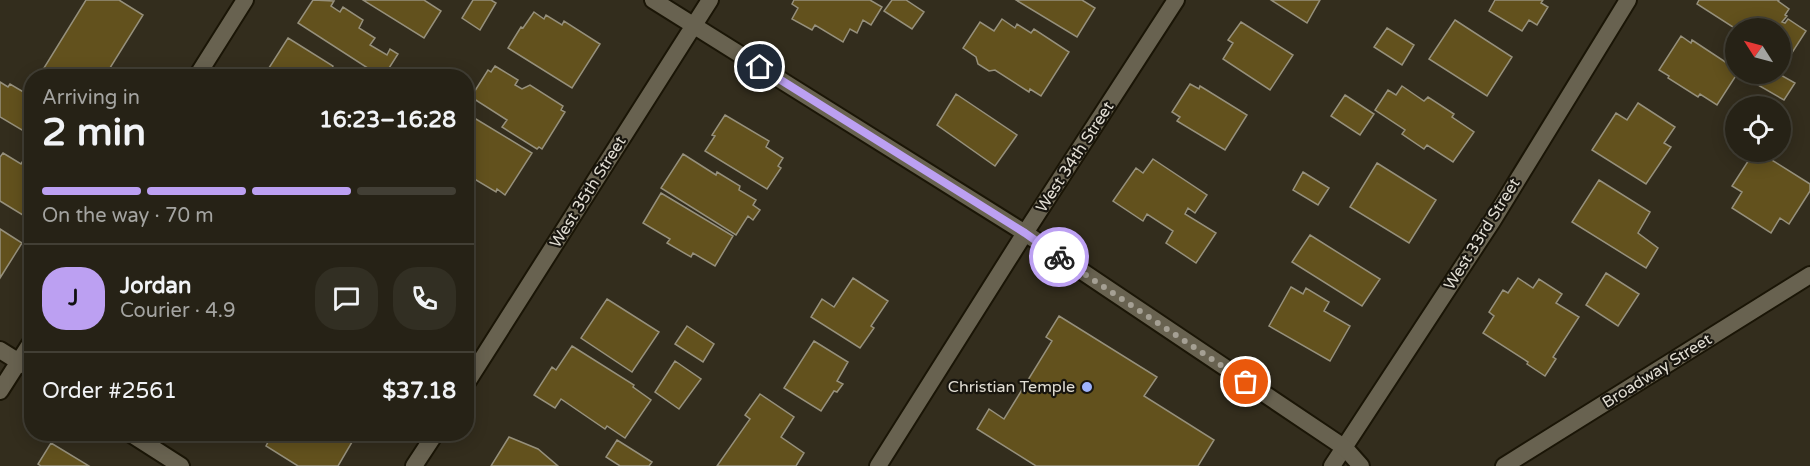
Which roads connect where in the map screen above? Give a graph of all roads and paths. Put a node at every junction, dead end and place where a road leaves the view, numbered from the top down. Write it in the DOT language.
graph roads {
  1 [pos="245,0"];
  2 [pos="653,0"];
  3 [pos="710,0"];
  4 [pos="1176,0"];
  5 [pos="1628,0"];
  6 [pos="693,25"];
  7 [pos="201,69"];
  8 [pos="1025,233"];
  9 [pos="1810,275"];
  10 [pos="0,350"];
  11 [pos="24,365"];
  12 [pos="24,367"];
  13 [pos="474,371"];
  14 [pos="0,391"];
  15 [pos="141,441"];
  16 [pos="430,441"];
  17 [pos="1345,448"];
  18 [pos="181,466"];
  19 [pos="414,466"];
  20 [pos="878,466"];
  21 [pos="1332,466"];
  22 [pos="1361,466"];
  23 [pos="1504,466"];
  1 -- 7 [label="street"];
  2 -- 6 [label="street"];
  3 -- 6 [label="street, West 35th Street"];
  4 -- 8 [label="street, West 34th Street"];
  5 -- 17 [label="street, West 33rd Street"];
  6 -- 8 [label="street"];
  6 -- 13 [label="street, West 35th Street"];
  8 -- 17 [label="street"];
  8 -- 20 [label="street, West 34th Street"];
  9 -- 23 [label="street, Broadway Street"];
  10 -- 11 [label="street"];
  12 -- 14 [label="street"];
  15 -- 18 [label="street"];
  16 -- 19 [label="street"];
  17 -- 21 [label="street, West 33rd Street"];
  17 -- 22 [label="street"];
}
